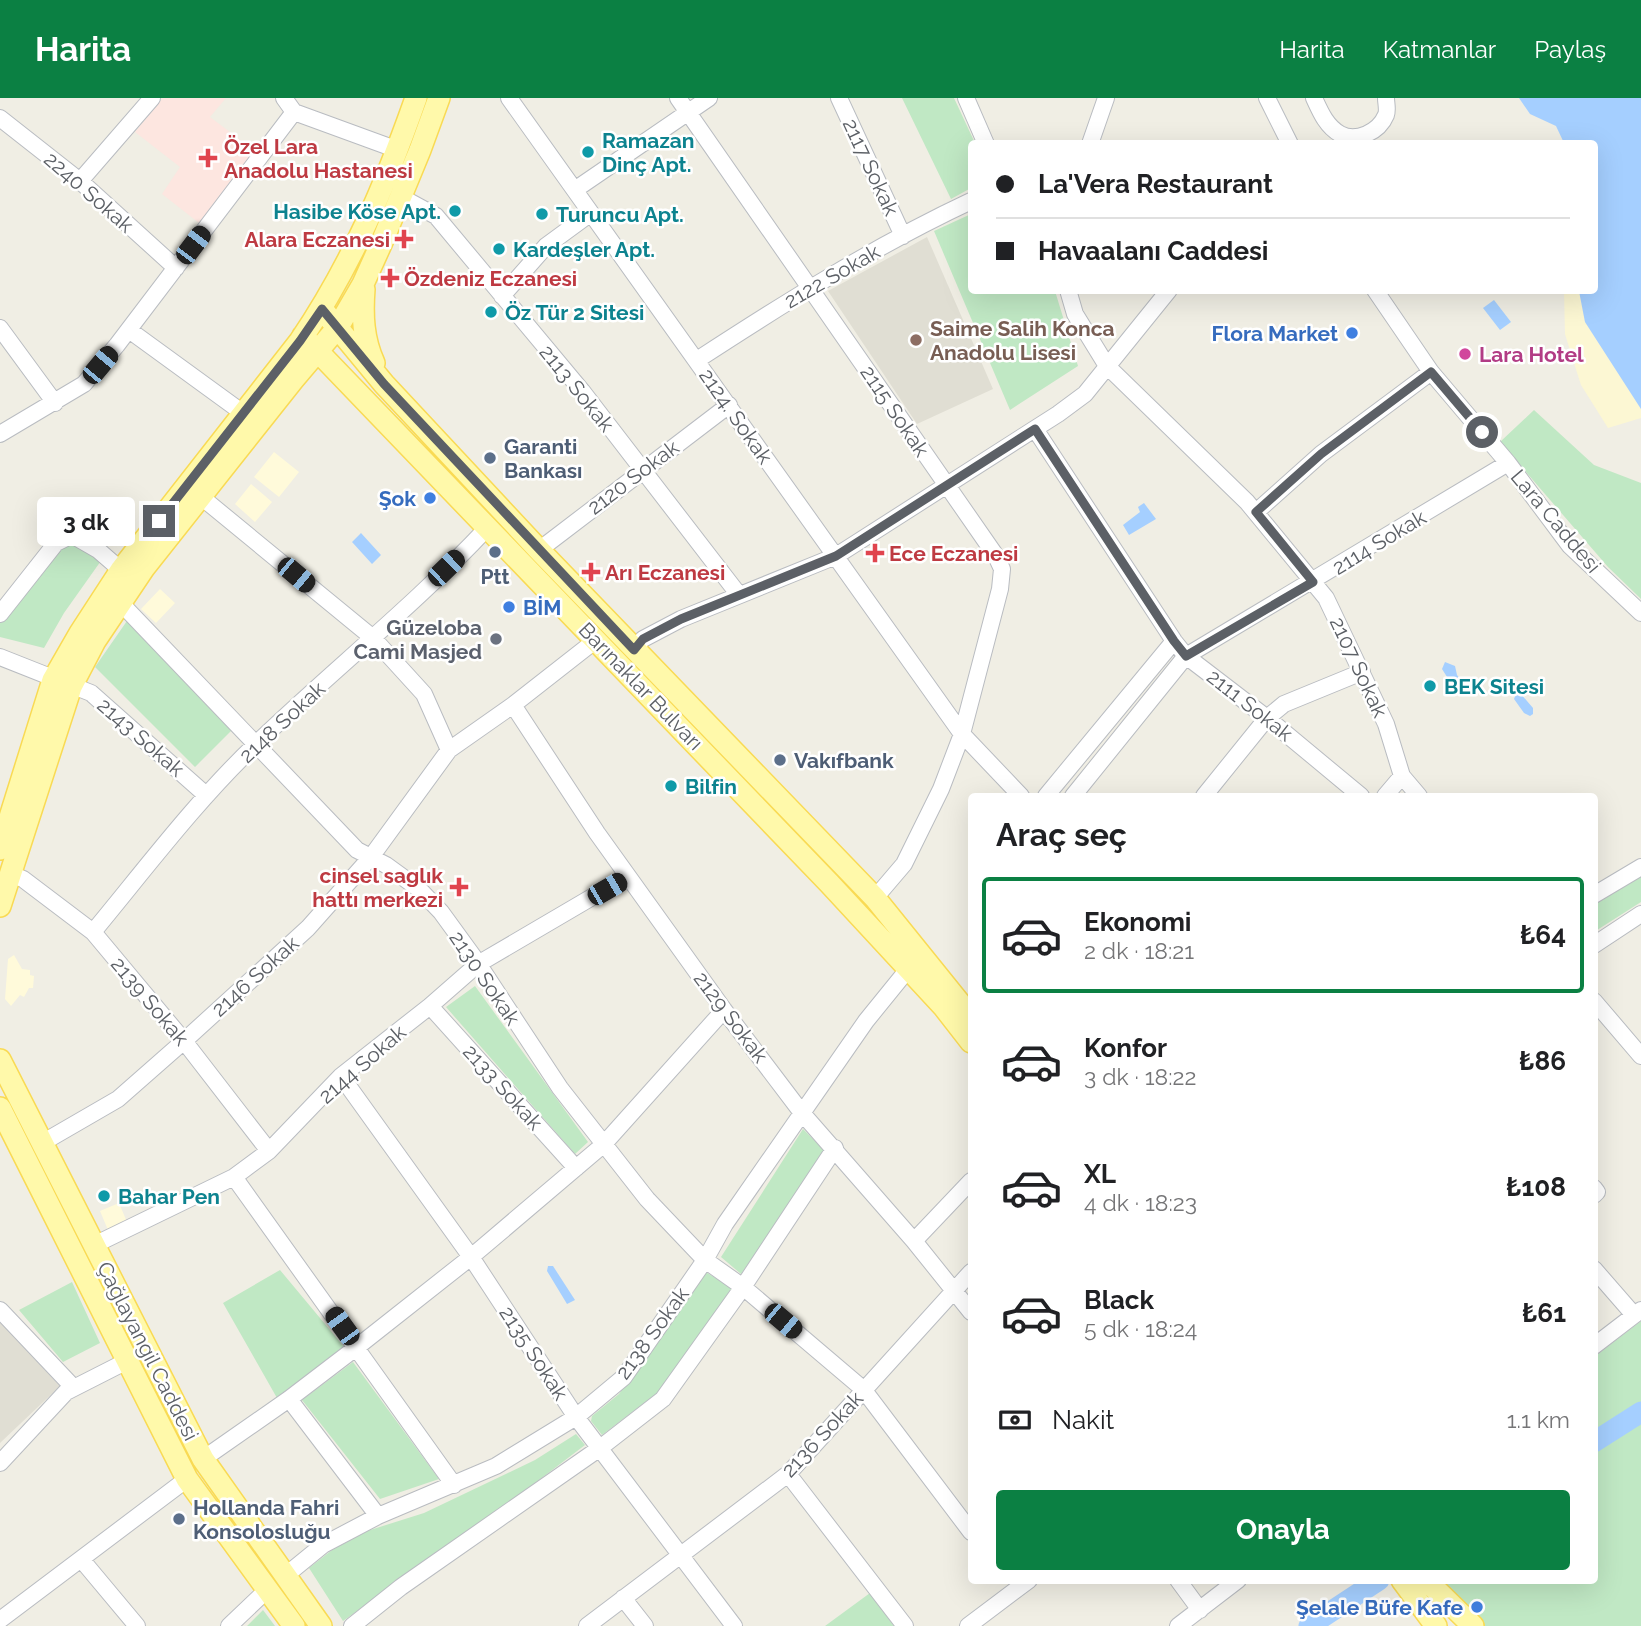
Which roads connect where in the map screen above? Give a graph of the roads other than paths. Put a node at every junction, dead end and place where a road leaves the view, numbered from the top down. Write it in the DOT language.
graph roads {
  1 [pos="152,98"];
  2 [pos="284,98"];
  3 [pos="416,98"];
  4 [pos="439,98"];
  5 [pos="509,98"];
  6 [pos="678,98"];
  7 [pos="709,98"];
  8 [pos="839,98"];
  9 [pos="966,98"];
  10 [pos="1107,98"];
  11 [pos="1267,98"];
  12 [pos="1314,98"];
  13 [pos="1386,98"];
  14 [pos="294,112"];
  15 [pos="687,113"];
  16 [pos="0,118"];
  17 [pos="984,140"];
  18 [pos="1091,140"];
  19 [pos="1288,140"];
  20 [pos="398,150"];
  21 [pos="79,181"];
  22 [pos="576,189"];
  23 [pos="401,197"];
  24 [pos="968,203"];
  25 [pos="591,213"];
  26 [pos="903,236"];
  27 [pos="176,268"];
  28 [pos="364,282"];
  29 [pos="811,286"];
  30 [pos="1069,294"];
  31 [pos="1166,294"];
  32 [pos="1378,294"];
  33 [pos="502,296"];
  34 [pos="322,309"];
  35 [pos="338,327"];
  36 [pos="0,328"];
  37 [pos="129,330"];
  38 [pos="311,344"];
  39 [pos="697,360"];
  40 [pos="1107,366"];
  41 [pos="1431,372"];
  42 [pos="342,377"];
  43 [pos="293,380"];
  44 [pos="384,384"];
  45 [pos="55,403"];
  46 [pos="729,405"];
  47 [pos="243,413"];
  48 [pos="1035,429"];
  49 [pos="0,434"];
  50 [pos="1508,463"];
  51 [pos="643,470"];
  52 [pos="946,486"];
  53 [pos="193,491"];
  54 [pos="1256,512"];
  55 [pos="487,528"];
  56 [pos="539,550"];
  57 [pos="836,556"];
  58 [pos="121,570"];
  59 [pos="1313,582"];
  60 [pos="738,595"];
  61 [pos="114,596"];
  62 [pos="1641,613"];
  63 [pos="0,614"];
  64 [pos="373,638"];
  65 [pos="596,640"];
  66 [pos="1174,641"];
  67 [pos="634,650"];
  68 [pos="1186,656"];
  69 [pos="0,657"];
  70 [pos="1362,672"];
  71 [pos="62,683"];
  72 [pos="513,705"];
  73 [pos="1267,718"];
  74 [pos="962,734"];
  75 [pos="257,743"];
  76 [pos="449,750"];
  77 [pos="1402,776"];
  78 [pos="1018,793"];
  79 [pos="1048,793"];
  80 [pos="1075,793"];
  81 [pos="1206,793"];
  82 [pos="1357,793"];
  83 [pos="1388,793"];
  84 [pos="1416,793"];
  85 [pos="206,795"];
  86 [pos="0,849"];
  87 [pos="371,857"];
  88 [pos="1641,867"];
  89 [pos="10,874"];
  90 [pos="628,876"];
  91 [pos="1598,893"];
  92 [pos="875,898"];
  93 [pos="0,906"];
  94 [pos="1641,914"];
  95 [pos="93,932"];
  96 [pos="1598,942"];
  97 [pos="478,964"];
  98 [pos="909,968"];
  99 [pos="430,1006"];
  100 [pos="1598,1006"];
  101 [pos="724,1010"];
  102 [pos="968,1013"];
  103 [pos="968,1038"];
  104 [pos="184,1041"];
  105 [pos="1641,1056"];
  106 [pos="0,1060"];
  107 [pos="341,1076"];
  108 [pos="2,1113"];
  109 [pos="802,1113"];
  110 [pos="42,1143"];
  111 [pos="603,1145"];
  112 [pos="835,1149"];
  113 [pos="269,1151"];
  114 [pos="576,1168"];
  115 [pos="234,1177"];
  116 [pos="968,1184"];
  117 [pos="914,1241"];
  118 [pos="94,1245"];
  119 [pos="471,1257"];
  120 [pos="705,1260"];
  121 [pos="1598,1273"];
  122 [pos="968,1275"];
  123 [pos="743,1287"];
  124 [pos="954,1290"];
  125 [pos="968,1308"];
  126 [pos="0,1310"];
  127 [pos="1637,1313"];
  128 [pos="1598,1343"];
  129 [pos="357,1348"];
  130 [pos="127,1361"];
  131 [pos="74,1388"];
  132 [pos="863,1389"];
  133 [pos="289,1399"];
  134 [pos="576,1417"];
  135 [pos="600,1448"];
  136 [pos="203,1459"];
  137 [pos="0,1463"];
  138 [pos="788,1474"];
  139 [pos="187,1479"];
  140 [pos="454,1485"];
  141 [pos="378,1516"];
  142 [pos="968,1528"];
  143 [pos="681,1553"];
  144 [pos="81,1559"];
  145 [pos="285,1576"];
  146 [pos="1017,1584"];
  147 [pos="1181,1584"];
  148 [pos="1233,1584"];
  149 [pos="1413,1584"];
  150 [pos="1415,1584"];
  151 [pos="268,1589"];
  152 [pos="623,1598"];
  153 [pos="1200,1610"];
  154 [pos="0,1620"];
  155 [pos="137,1626"];
  156 [pos="229,1626"];
  157 [pos="294,1626"];
  158 [pos="321,1626"];
  159 [pos="352,1626"];
  160 [pos="587,1626"];
  161 [pos="645,1626"];
  162 [pos="734,1626"];
  163 [pos="905,1626"];
  164 [pos="968,1626"];
  165 [pos="1178,1626"];
  166 [pos="1436,1626"];
  167 [pos="1473,1626"];
  1 -- 21 [label="street"];
  2 -- 14 [label="street"];
  3 -- 20 [label="main road"];
  4 -- 23 [label="main road"];
  5 -- 22 [label="street, 2124. Sokak"];
  6 -- 15 [label="street, 2115 Sokak"];
  7 -- 15 [label="street"];
  8 -- 26 [label="street, 2117 Sokak"];
  9 -- 17 [label="street"];
  10 -- 18 [label="street"];
  11 -- 19 [label="street"];
  12 -- 13 [label="street"];
  14 -- 20 [label="street"];
  14 -- 27 [label="street"];
  15 -- 22 [label="street"];
  15 -- 29 [label="street, 2115 Sokak"];
  16 -- 21 [label="street, 2240 Sokak"];
  20 -- 34 [label="main road"];
  21 -- 27 [label="street, 2240 Sokak"];
  22 -- 25 [label="street, 2124. Sokak"];
  23 -- 28 [label="main road"];
  23 -- 33 [label="street, 2113 Sokak"];
  24 -- 26 [label="street, 2122 Sokak"];
  25 -- 33 [label="street"];
  25 -- 39 [label="street, 2124. Sokak"];
  26 -- 29 [label="street, 2122 Sokak"];
  27 -- 37 [label="street"];
  28 -- 35 [label="main road"];
  28 -- 44 [label="main road"];
  29 -- 39 [label="street, 2122 Sokak"];
  29 -- 52 [label="street, 2115 Sokak"];
  30 -- 40 [label="street, 2107 Sokak"];
  31 -- 40 [label="street"];
  32 -- 41 [label="street, Lara Caddesi"];
  33 -- 51 [label="street, 2113 Sokak"];
  34 -- 35 [label="main road"];
  34 -- 38 [label="main road"];
  35 -- 38 [label="main road"];
  35 -- 44 [label="main road"];
  36 -- 45 [label="street"];
  37 -- 45 [label="street"];
  37 -- 47 [label="street"];
  38 -- 42 [label="main road, Barınaklar Bulvarı"];
  38 -- 43 [label="main road"];
  38 -- 47 [label="main road"];
  39 -- 46 [label="street, 2124. Sokak"];
  40 -- 48 [label="street"];
  40 -- 54 [label="street, 2107 Sokak"];
  41 -- 50 [label="street, Lara Caddesi"];
  41 -- 54 [label="street"];
  42 -- 43 [label="main road"];
  42 -- 55 [label="main road, Barınaklar Bulvarı"];
  43 -- 53 [label="main road"];
  44 -- 56 [label="main road, Barınaklar Bulvarı"];
  45 -- 49 [label="street"];
  46 -- 51 [label="street, 2120 Sokak"];
  46 -- 57 [label="street, 2124. Sokak"];
  47 -- 53 [label="main road"];
  48 -- 52 [label="street"];
  48 -- 66 [label="street, 2111 Sokak"];
  50 -- 59 [label="street, 2114 Sokak"];
  50 -- 62 [label="street, Lara Caddesi"];
  51 -- 56 [label="street, 2120 Sokak"];
  51 -- 60 [label="street, 2113 Sokak"];
  52 -- 57 [label="street"];
  52 -- 74 [label="street, 2115 Sokak"];
  53 -- 58 [label="main road"];
  53 -- 61 [label="main road"];
  53 -- 64 [label="street"];
  54 -- 59 [label="street, 2107 Sokak"];
  55 -- 64 [label="street, 2148 Sokak"];
  55 -- 65 [label="main road, Barınaklar Bulvarı"];
  56 -- 67 [label="main road, Barınaklar Bulvarı"];
  57 -- 60 [label="street"];
  57 -- 74 [label="street, 2124. Sokak"];
  58 -- 61 [label="main road"];
  58 -- 63 [label="street"];
  59 -- 68 [label="street, 2114 Sokak"];
  59 -- 70 [label="street, 2107 Sokak"];
  60 -- 67 [label="street"];
  61 -- 71 [label="main road"];
  61 -- 75 [label="street, 2130 Sokak"];
  64 -- 75 [label="street, 2148 Sokak"];
  64 -- 76 [label="street"];
  65 -- 72 [label="street, 2146 Sokak"];
  65 -- 98 [label="main road, Barınaklar Bulvarı"];
  66 -- 68 [label="street, 2111 Sokak"];
  66 -- 79 [label="street"];
  67 -- 92 [label="main road, Barınaklar Bulvarı"];
  68 -- 73 [label="street, 2111 Sokak"];
  68 -- 80 [label="street, 2114 Sokak"];
  69 -- 71 [label="street, 2143 Sokak"];
  70 -- 73 [label="street"];
  70 -- 77 [label="street, 2107 Sokak"];
  71 -- 85 [label="street, 2143 Sokak"];
  71 -- 86 [label="main road"];
  71 -- 89 [label="main road"];
  72 -- 76 [label="street, 2146 Sokak"];
  72 -- 90 [label="street, 2129 Sokak"];
  73 -- 81 [label="street"];
  73 -- 82 [label="street, 2111 Sokak"];
  74 -- 78 [label="street, 2124. Sokak"];
  74 -- 92 [label="street, 2115 Sokak"];
  75 -- 85 [label="street, 2148 Sokak"];
  75 -- 87 [label="street, 2130 Sokak"];
  76 -- 87 [label="street, 2146 Sokak"];
  77 -- 83 [label="street"];
  77 -- 84 [label="street, 2107 Sokak"];
  85 -- 95 [label="street, 2148 Sokak"];
  87 -- 97 [label="street, 2130 Sokak"];
  87 -- 104 [label="street, 2146 Sokak"];
  88 -- 91 [label="street"];
  89 -- 93 [label="main road"];
  89 -- 95 [label="street, 2139 Sokak"];
  90 -- 97 [label="street, 2144 Sokak"];
  90 -- 101 [label="street, 2129 Sokak"];
  92 -- 102 [label="main road, Barınaklar Bulvarı"];
  94 -- 96 [label="street"];
  95 -- 104 [label="street, 2139 Sokak"];
  97 -- 99 [label="street, 2144 Sokak"];
  97 -- 111 [label="street, 2130 Sokak"];
  98 -- 103 [label="main road, Barınaklar Bulvarı"];
  98 -- 109 [label="street, 2138 Sokak"];
  99 -- 107 [label="street, 2144 Sokak"];
  99 -- 114 [label="street, 2133 Sokak"];
  100 -- 105 [label="street"];
  101 -- 109 [label="street, 2129 Sokak"];
  101 -- 111 [label="street"];
  104 -- 110 [label="street, 2146 Sokak"];
  104 -- 113 [label="street, 2139 Sokak"];
  106 -- 110 [label="main road, Çağlayangil Caddesi"];
  107 -- 113 [label="street, 2144 Sokak"];
  107 -- 119 [label="street, 2135 Sokak"];
  108 -- 130 [label="main road, Çağlayangil Caddesi"];
  109 -- 112 [label="street, 2129 Sokak"];
  109 -- 120 [label="street, 2138 Sokak"];
  110 -- 118 [label="main road, Çağlayangil Caddesi"];
  111 -- 114 [label="street"];
  111 -- 120 [label="street, 2130 Sokak"];
  112 -- 117 [label="street, 2129 Sokak"];
  112 -- 123 [label="street"];
  113 -- 115 [label="street, 2144 Sokak"];
  114 -- 119 [label="street"];
  115 -- 118 [label="street, 2144 Sokak"];
  115 -- 129 [label="street"];
  116 -- 117 [label="street"];
  117 -- 124 [label="street, 2129 Sokak"];
  118 -- 136 [label="main road, Çağlayangil Caddesi"];
  119 -- 129 [label="street"];
  119 -- 134 [label="street, 2135 Sokak"];
  120 -- 123 [label="street, 2130 Sokak"];
  120 -- 134 [label="street, 2138 Sokak"];
  121 -- 127 [label="street"];
  122 -- 124 [label="street, 2136 Sokak"];
  123 -- 132 [label="street, 2130 Sokak"];
  123 -- 135 [label="street"];
  124 -- 125 [label="street, 2129 Sokak"];
  124 -- 132 [label="street, 2136 Sokak"];
  126 -- 131 [label="street"];
  127 -- 128 [label="street"];
  129 -- 133 [label="street"];
  129 -- 140 [label="street"];
  130 -- 131 [label="street"];
  130 -- 139 [label="main road, Çağlayangil Caddesi"];
  131 -- 137 [label="street"];
  132 -- 138 [label="street, 2136 Sokak"];
  132 -- 142 [label="street, 2130 Sokak"];
  133 -- 136 [label="street"];
  133 -- 141 [label="street"];
  134 -- 135 [label="street, 2135 Sokak"];
  134 -- 140 [label="street, 2138 Sokak"];
  135 -- 143 [label="street, 2135 Sokak"];
  135 -- 159 [label="street"];
  136 -- 145 [label="main road, Çağlayangil Caddesi"];
  138 -- 143 [label="street, 2136 Sokak"];
  138 -- 163 [label="street"];
  139 -- 144 [label="street"];
  139 -- 151 [label="main road, Çağlayangil Caddesi"];
  140 -- 141 [label="street, 2138 Sokak"];
  141 -- 145 [label="street, 2138 Sokak"];
  143 -- 152 [label="street, 2136 Sokak"];
  143 -- 162 [label="street, 2135 Sokak"];
  144 -- 154 [label="street"];
  144 -- 155 [label="street"];
  145 -- 158 [label="main road, Çağlayangil Caddesi"];
  146 -- 164 [label="street"];
  147 -- 153 [label="street"];
  148 -- 153 [label="street"];
  149 -- 166 [label="main road"];
  150 -- 167 [label="main road"];
  151 -- 156 [label="street"];
  151 -- 157 [label="main road, Çağlayangil Caddesi"];
  152 -- 160 [label="street, 2136 Sokak"];
  152 -- 161 [label="street"];
  153 -- 165 [label="street"];
}
